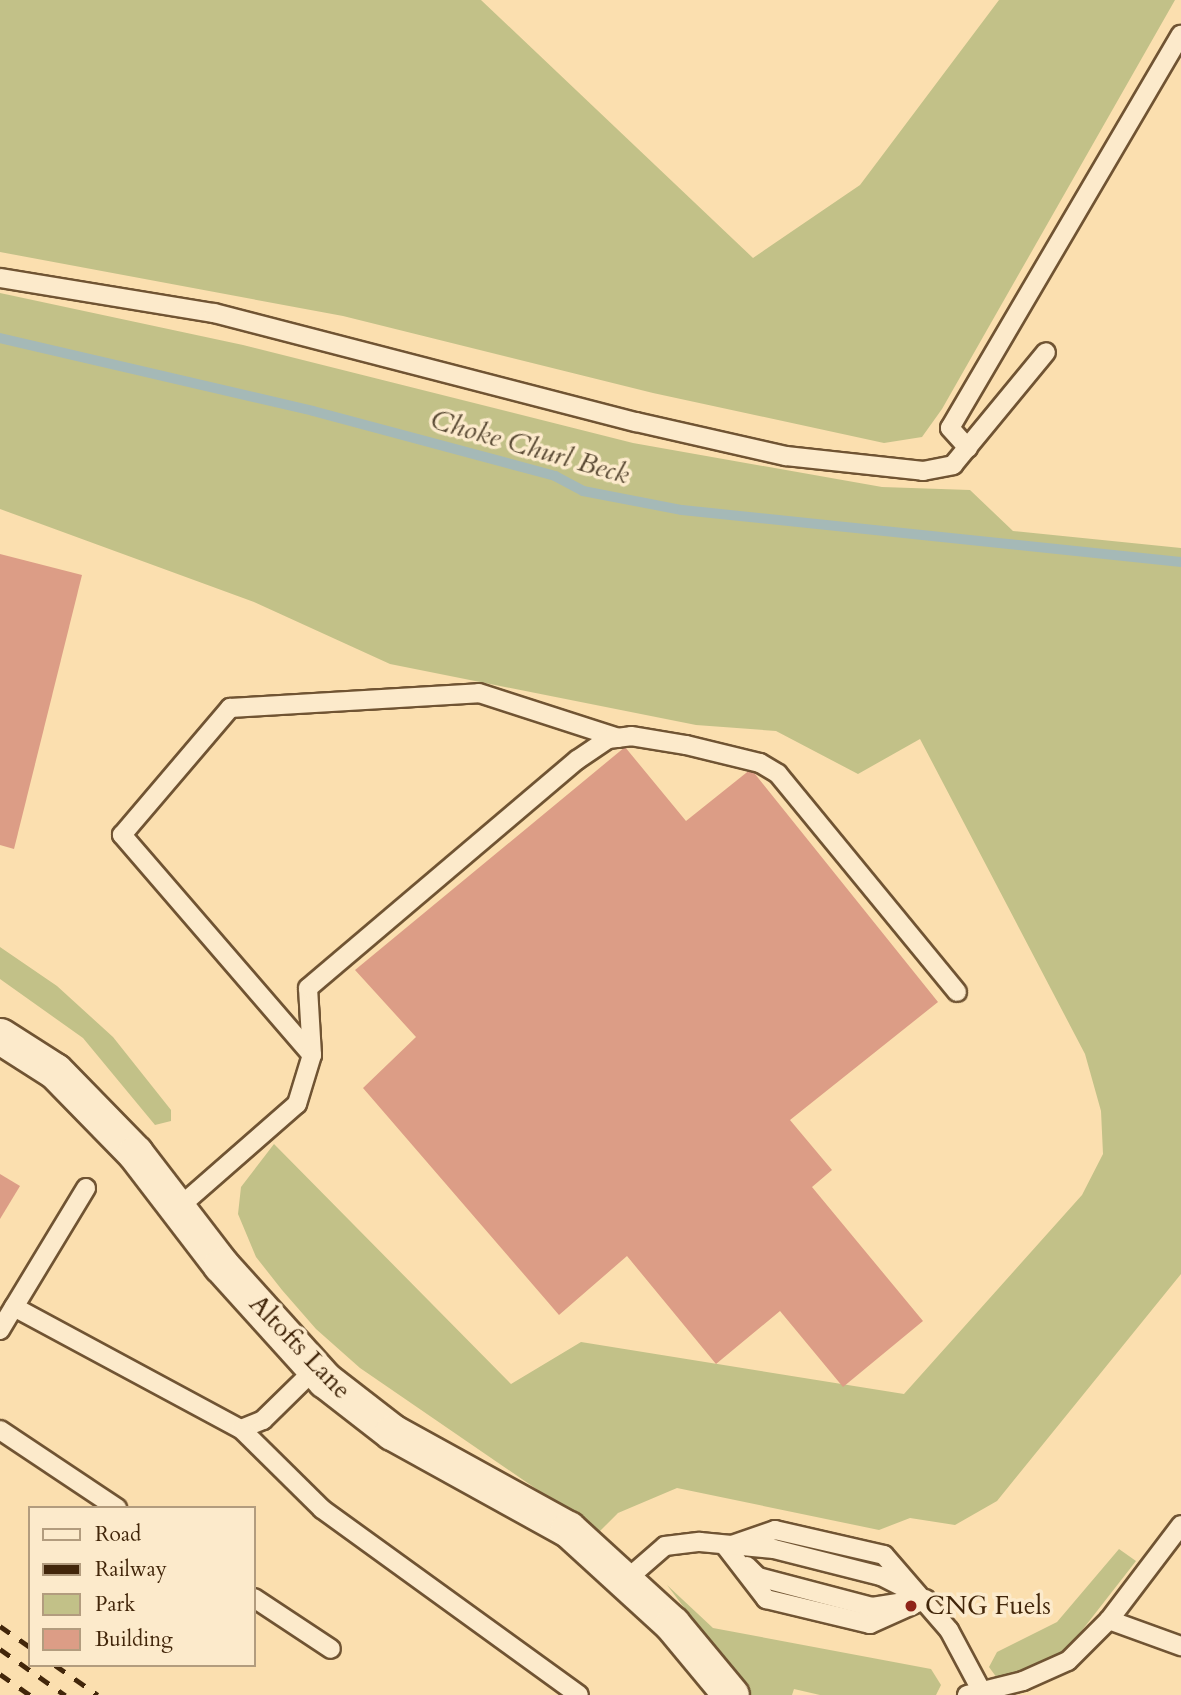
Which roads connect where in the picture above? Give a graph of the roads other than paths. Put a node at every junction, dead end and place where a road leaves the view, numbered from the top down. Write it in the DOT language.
graph roads {
  1 [pos="1181,35"];
  2 [pos="0,278"];
  3 [pos="1045,352"];
  4 [pos="968,448"];
  5 [pos="618,738"];
  6 [pos="957,992"];
  7 [pos="0,1036"];
  8 [pos="312,1055"];
  9 [pos="86,1188"];
  10 [pos="178,1208"];
  11 [pos="14,1307"];
  12 [pos="0,1330"];
  13 [pos="315,1369"];
  14 [pos="241,1429"];
  15 [pos="0,1430"];
  16 [pos="114,1506"];
  17 [pos="1181,1525"];
  18 [pos="726,1547"];
  19 [pos="627,1579"];
  20 [pos="256,1599"];
  21 [pos="926,1599"];
  22 [pos="1109,1620"];
  23 [pos="1181,1646"];
  24 [pos="331,1649"];
  25 [pos="974,1692"];
  26 [pos="579,1695"];
  27 [pos="731,1695"];
  1 -- 4 [label="lane"];
  2 -- 4 [label="lane"];
  3 -- 4 [label="lane"];
  5 -- 6 [label="lane"];
  5 -- 8 [label="lane"];
  5 -- 8 [label="lane"];
  7 -- 10 [label="street, Altofts Lane"];
  8 -- 10 [label="lane"];
  9 -- 11 [label="lane"];
  10 -- 13 [label="street, Altofts Lane"];
  11 -- 12 [label="lane"];
  11 -- 14 [label="lane"];
  13 -- 14 [label="lane"];
  13 -- 19 [label="street, Altofts Lane"];
  14 -- 26 [label="lane"];
  15 -- 16 [label="lane"];
  17 -- 22 [label="lane"];
  18 -- 19 [label="lane"];
  18 -- 21 [label="lane"];
  18 -- 21 [label="lane"];
  19 -- 27 [label="street, Altofts Lane"];
  20 -- 24 [label="lane"];
  21 -- 25 [label="lane"];
  22 -- 23 [label="lane"];
  22 -- 25 [label="lane"];
}
